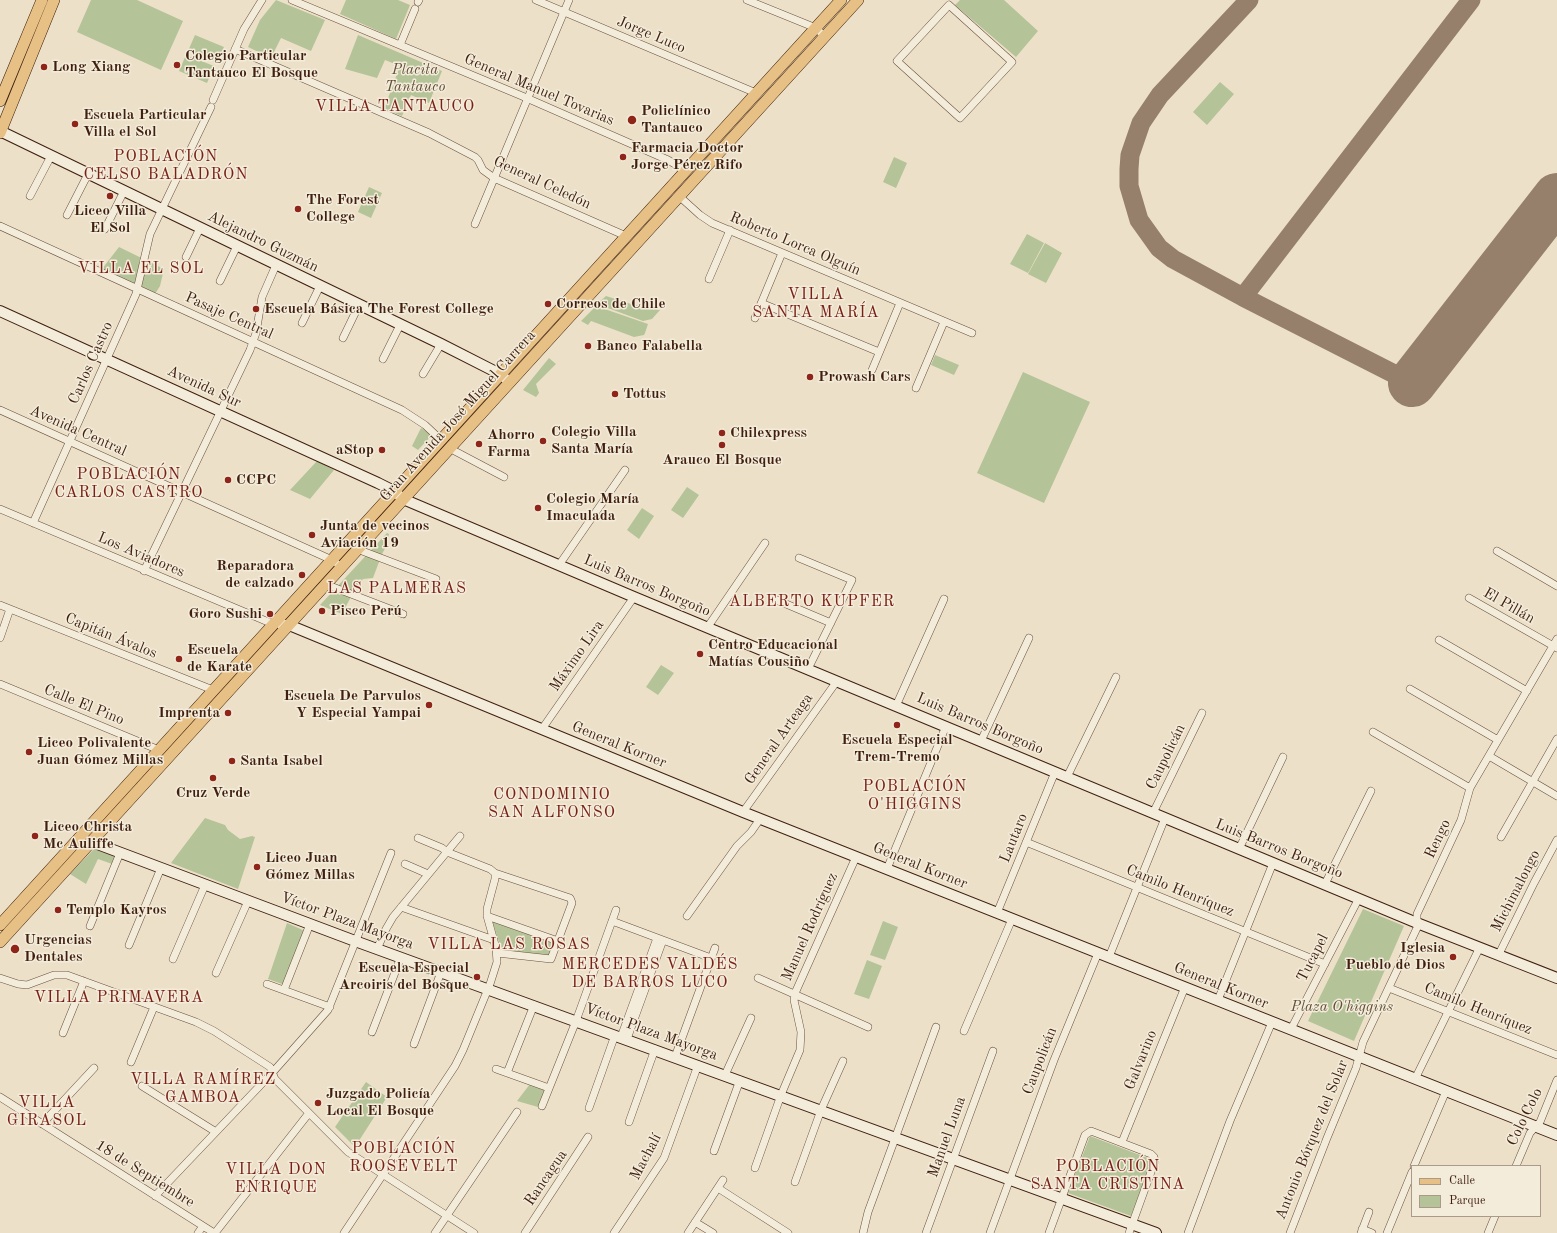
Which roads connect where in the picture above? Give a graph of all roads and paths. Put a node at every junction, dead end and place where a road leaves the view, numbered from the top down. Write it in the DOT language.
graph roads {
  1 [pos="42,0"];
  2 [pos="54,0"];
  3 [pos="262,0"];
  4 [pos="292,0"];
  5 [pos="536,0"];
  6 [pos="570,0"];
  7 [pos="747,0"];
  8 [pos="841,0"];
  9 [pos="858,0"];
  10 [pos="415,9"];
  11 [pos="564,12"];
  12 [pos="816,28"];
  13 [pos="825,37"];
  14 [pos="400,45"];
  15 [pos="235,49"];
  16 [pos="897,61"];
  17 [pos="756,93"];
  18 [pos="528,99"];
  19 [pos="0,101"];
  20 [pos="0,132"];
  21 [pos="50,156"];
  22 [pos="684,172"];
  23 [pos="88,174"];
  24 [pos="494,178"];
  25 [pos="124,191"];
  26 [pos="30,196"];
  27 [pos="679,196"];
  28 [pos="162,210"];
  29 [pos="67,214"];
  30 [pos="474,224"];
  31 [pos="0,226"];
  32 [pos="200,228"];
  33 [pos="105,229"];
  34 [pos="730,230"];
  35 [pos="626,236"];
  36 [pos="237,246"];
  37 [pos="782,252"];
  38 [pos="186,257"];
  39 [pos="276,264"];
  40 [pos="709,279"];
  41 [pos="220,281"];
  42 [pos="320,286"];
  43 [pos="137,289"];
  44 [pos="762,303"];
  45 [pos="900,303"];
  46 [pos="359,305"];
  47 [pos="0,310"];
  48 [pos="755,318"];
  49 [pos="944,322"];
  50 [pos="302,323"];
  51 [pos="400,325"];
  52 [pos="972,333"];
  53 [pos="343,338"];
  54 [pos="253,342"];
  55 [pos="441,344"];
  56 [pos="879,352"];
  57 [pos="107,359"];
  58 [pos="383,359"];
  59 [pos="872,370"];
  60 [pos="423,374"];
  61 [pos="500,374"];
  62 [pos="510,382"];
  63 [pos="916,388"];
  64 [pos="0,410"];
  65 [pos="221,411"];
  66 [pos="441,440"];
  67 [pos="70,442"];
  68 [pos="449,448"];
  69 [pos="625,470"];
  70 [pos="504,477"];
  71 [pos="394,491"];
  72 [pos="182,492"];
  73 [pos="403,498"];
  74 [pos="0,509"];
  75 [pos="33,523"];
  76 [pos="765,543"];
  77 [pos="357,549"];
  78 [pos="1497,551"];
  79 [pos="799,558"];
  80 [pos="332,560"];
  81 [pos="559,565"];
  82 [pos="342,567"];
  83 [pos="144,571"];
  84 [pos="436,579"];
  85 [pos="326,584"];
  86 [pos="1557,586"];
  87 [pos="634,597"];
  88 [pos="772,598"];
  89 [pos="1469,598"];
  90 [pos="944,599"];
  91 [pos="0,605"];
  92 [pos="10,609"];
  93 [pos="403,614"];
  94 [pos="831,623"];
  95 [pos="273,624"];
  96 [pos="289,625"];
  97 [pos="707,628"];
  98 [pos="0,638"];
  99 [pos="1029,638"];
  100 [pos="1557,638"];
  101 [pos="1439,640"];
  102 [pos="1555,647"];
  103 [pos="808,669"];
  104 [pos="1116,677"];
  105 [pos="837,681"];
  106 [pos="0,684"];
  107 [pos="1410,689"];
  108 [pos="213,690"];
  109 [pos="1526,691"];
  110 [pos="896,706"];
  111 [pos="1202,713"];
  112 [pos="946,726"];
  113 [pos="542,729"];
  114 [pos="1373,732"];
  115 [pos="1557,739"];
  116 [pos="1498,740"];
  117 [pos="981,741"];
  118 [pos="159,750"];
  119 [pos="1488,756"];
  120 [pos="1283,758"];
  121 [pos="162,764"];
  122 [pos="1055,772"];
  123 [pos="1067,777"];
  124 [pos="1532,782"];
  125 [pos="1470,788"];
  126 [pos="1371,791"];
  127 [pos="1557,796"];
  128 [pos="743,812"];
  129 [pos="1153,813"];
  130 [pos="1165,818"];
  131 [pos="760,819"];
  132 [pos="90,826"];
  133 [pos="460,836"];
  134 [pos="1501,837"];
  135 [pos="418,838"];
  136 [pos="1557,840"];
  137 [pos="92,842"];
  138 [pos="1026,842"];
  139 [pos="1240,849"];
  140 [pos="447,852"];
  141 [pos="120,853"];
  142 [pos="391,853"];
  143 [pos="856,857"];
  144 [pos="1273,863"];
  145 [pos="405,864"];
  146 [pos="161,868"];
  147 [pos="887,869"];
  148 [pos="494,873"];
  149 [pos="428,874"];
  150 [pos="1326,884"];
  151 [pos="205,885"];
  152 [pos="1137,887"];
  153 [pos="1359,898"];
  154 [pos="248,901"];
  155 [pos="401,907"];
  156 [pos="616,910"];
  157 [pos="997,913"];
  158 [pos="487,916"];
  159 [pos="686,916"];
  160 [pos="1012,919"];
  161 [pos="612,921"];
  162 [pos="1418,923"];
  163 [pos="310,924"];
  164 [pos="0,925"];
  165 [pos="90,926"];
  166 [pos="1246,932"];
  167 [pos="660,939"];
  168 [pos="494,940"];
  169 [pos="355,941"];
  170 [pos="558,941"];
  171 [pos="0,942"];
  172 [pos="129,945"];
  173 [pos="1480,947"];
  174 [pos="715,948"];
  175 [pos="377,949"];
  176 [pos="497,953"];
  177 [pos="1098,953"];
  178 [pos="1499,954"];
  179 [pos="401,957"];
  180 [pos="711,958"];
  181 [pos="1109,958"];
  182 [pos="173,959"];
  183 [pos="1325,964"];
  184 [pos="216,972"];
  185 [pos="441,972"];
  186 [pos="0,978"];
  187 [pos="758,978"];
  188 [pos="1557,978"];
  189 [pos="84,981"];
  190 [pos="267,984"];
  191 [pos="1185,988"];
  192 [pos="1389,988"];
  193 [pos="488,989"];
  194 [pos="284,990"];
  195 [pos="795,994"];
  196 [pos="1218,1000"];
  197 [pos="534,1005"];
  198 [pos="154,1007"];
  199 [pos="330,1007"];
  200 [pos="1448,1011"];
  201 [pos="751,1018"];
  202 [pos="576,1021"];
  203 [pos="1272,1022"];
  204 [pos="868,1027"];
  205 [pos="936,1027"];
  206 [pos="1291,1029"];
  207 [pos="964,1031"];
  208 [pos="372,1032"];
  209 [pos="63,1033"];
  210 [pos="621,1037"];
  211 [pos="414,1044"];
  212 [pos="655,1049"];
  213 [pos="993,1051"];
  214 [pos="1557,1054"];
  215 [pos="675,1057"];
  216 [pos="1359,1057"];
  217 [pos="843,1061"];
  218 [pos="131,1062"];
  219 [pos="698,1065"];
  220 [pos="94,1068"];
  221 [pos="496,1069"];
  222 [pos="272,1073"];
  223 [pos="508,1073"];
  224 [pos="725,1075"];
  225 [pos="1415,1079"];
  226 [pos="740,1080"];
  227 [pos="1557,1080"];
  228 [pos="142,1086"];
  229 [pos="549,1088"];
  230 [pos="1446,1091"];
  231 [pos="781,1095"];
  232 [pos="0,1097"];
  233 [pos="542,1106"];
  234 [pos="588,1108"];
  235 [pos="821,1110"];
  236 [pos="517,1112"];
  237 [pos="309,1113"];
  238 [pos="629,1122"];
  239 [pos="42,1124"];
  240 [pos="1536,1127"];
  241 [pos="216,1132"];
  242 [pos="1557,1135"];
  243 [pos="588,1137"];
  244 [pos="896,1137"];
  245 [pos="1122,1142"];
  246 [pos="714,1151"];
  247 [pos="953,1158"];
  248 [pos="1414,1165"];
  249 [pos="1516,1165"];
  250 [pos="755,1168"];
  251 [pos="383,1174"];
  252 [pos="1411,1174"];
  253 [pos="1010,1179"];
  254 [pos="723,1180"];
  255 [pos="795,1182"];
  256 [pos="718,1188"];
  257 [pos="155,1196"];
  258 [pos="1062,1198"];
  259 [pos="1369,1212"];
  260 [pos="447,1216"];
  261 [pos="1496,1217"];
  262 [pos="696,1222"];
  263 [pos="203,1226"];
  264 [pos="1130,1228"];
  265 [pos="1361,1231"];
  266 [pos="198,1233"];
  267 [pos="215,1233"];
  268 [pos="344,1233"];
  269 [pos="436,1233"];
  270 [pos="474,1233"];
  271 [pos="525,1233"];
  272 [pos="614,1233"];
  273 [pos="688,1233"];
  274 [pos="713,1233"];
  275 [pos="788,1233"];
  276 [pos="863,1233"];
  277 [pos="926,1233"];
  278 [pos="990,1233"];
  279 [pos="1049,1233"];
  280 [pos="1156,1233"];
  281 [pos="1188,1233"];
  282 [pos="1290,1233"];
  283 [pos="1372,1233"];
  284 [pos="1387,1233"];
  285 [pos="1488,1233"];
  1 -- 19 [label="main road"];
  2 -- 20 [label="main road"];
  3 -- 15 [label="street, Carlos Castro"];
  4 -- 14 [label="street, General Manuel Tovarias"];
  5 -- 11 [label="street, Jorge Luco"];
  6 -- 11 [label="street"];
  7 -- 12 [label="street"];
  8 -- 12 [label="main road, Gran Avenida José Miguel Carrera"];
  9 -- 13 [label="main road, Gran Avenida José Miguel Carrera"];
  10 -- 14 [label="street"];
  11 -- 17 [label="street, Jorge Luco"];
  11 -- 18 [label="street"];
  12 -- 13 [label="street"];
  12 -- 17 [label="main road, Gran Avenida José Miguel Carrera"];
  13 -- 27 [label="main road, Gran Avenida José Miguel Carrera"];
  14 -- 18 [label="street, General Manuel Tovarias"];
  15 -- 24 [label="street, General Celedón"];
  15 -- 28 [label="street, Carlos Castro"];
  16 -- 16 [label="street"];
  17 -- 22 [label="main road, Gran Avenida José Miguel Carrera"];
  18 -- 22 [label="street, General Manuel Tovarias"];
  18 -- 24 [label="street"];
  20 -- 21 [label="street, Alejandro Guzmán"];
  21 -- 23 [label="street, Alejandro Guzmán"];
  21 -- 26 [label="street"];
  22 -- 35 [label="main road, Gran Avenida José Miguel Carrera"];
  23 -- 25 [label="street, Alejandro Guzmán"];
  23 -- 29 [label="street"];
  24 -- 30 [label="street"];
  24 -- 35 [label="street, General Celedón"];
  25 -- 28 [label="street, Alejandro Guzmán"];
  25 -- 33 [label="street"];
  27 -- 34 [label="street, Roberto Lorca Olguín"];
  27 -- 62 [label="main road, Gran Avenida José Miguel Carrera"];
  28 -- 32 [label="street, Alejandro Guzmán"];
  28 -- 43 [label="street, Carlos Castro"];
  31 -- 43 [label="street, Pasaje Central"];
  32 -- 36 [label="street, Alejandro Guzmán"];
  32 -- 38 [label="street"];
  34 -- 37 [label="street, Roberto Lorca Olguín"];
  34 -- 40 [label="street"];
  35 -- 61 [label="main road, Gran Avenida José Miguel Carrera"];
  36 -- 39 [label="street, Alejandro Guzmán"];
  36 -- 41 [label="street"];
  37 -- 44 [label="street"];
  37 -- 45 [label="street, Roberto Lorca Olguín"];
  39 -- 42 [label="street, Alejandro Guzmán"];
  39 -- 54 [label="street"];
  42 -- 46 [label="street, Alejandro Guzmán"];
  42 -- 50 [label="street"];
  43 -- 54 [label="street, Pasaje Central"];
  43 -- 57 [label="street, Carlos Castro"];
  44 -- 48 [label="street"];
  44 -- 56 [label="street"];
  45 -- 49 [label="street, Roberto Lorca Olguín"];
  45 -- 56 [label="street"];
  46 -- 51 [label="street, Alejandro Guzmán"];
  46 -- 53 [label="street"];
  47 -- 57 [label="street, Avenida Sur"];
  49 -- 52 [label="street, Roberto Lorca Olguín"];
  49 -- 63 [label="street"];
  51 -- 55 [label="street, Alejandro Guzmán"];
  51 -- 58 [label="street"];
  54 -- 65 [label="street"];
  54 -- 66 [label="street, Pasaje Central"];
  55 -- 60 [label="street"];
  55 -- 61 [label="street, Alejandro Guzmán"];
  56 -- 59 [label="street"];
  57 -- 65 [label="street, Avenida Sur"];
  57 -- 67 [label="street, Carlos Castro"];
  61 -- 62 [label="street, Alejandro Guzmán"];
  61 -- 66 [label="main road, Gran Avenida José Miguel Carrera"];
  62 -- 68 [label="main road, Gran Avenida José Miguel Carrera"];
  64 -- 67 [label="street, Avenida Central"];
  65 -- 71 [label="street, Avenida Sur"];
  65 -- 72 [label="street"];
  66 -- 71 [label="main road, Gran Avenida José Miguel Carrera"];
  67 -- 72 [label="street, Avenida Central"];
  67 -- 75 [label="street, Carlos Castro"];
  68 -- 70 [label="street"];
  68 -- 73 [label="main road, Gran Avenida José Miguel Carrera"];
  69 -- 81 [label="street"];
  71 -- 73 [label="street, Luis Barros Borgoño"];
  71 -- 80 [label="main road, Gran Avenida José Miguel Carrera"];
  72 -- 80 [label="street, Avenida Central"];
  72 -- 83 [label="street"];
  73 -- 77 [label="main road, Gran Avenida José Miguel Carrera"];
  73 -- 81 [label="street, Luis Barros Borgoño"];
  74 -- 75 [label="street, Los Aviadores"];
  75 -- 83 [label="street, Los Aviadores"];
  76 -- 97 [label="street"];
  77 -- 82 [label="main road, Gran Avenida José Miguel Carrera"];
  77 -- 84 [label="street"];
  78 -- 86 [label="street"];
  79 -- 94 [label="street"];
  80 -- 82 [label="street, Avenida Central"];
  80 -- 95 [label="main road, Gran Avenida José Miguel Carrera"];
  81 -- 87 [label="street, Luis Barros Borgoño"];
  82 -- 85 [label="main road, Gran Avenida José Miguel Carrera"];
  83 -- 95 [label="street, Los Aviadores"];
  85 -- 93 [label="street"];
  85 -- 96 [label="main road, Gran Avenida José Miguel Carrera"];
  87 -- 97 [label="street, Luis Barros Borgoño"];
  87 -- 113 [label="street, Máximo Lira"];
  88 -- 94 [label="street"];
  89 -- 102 [label="street, El Pillán"];
  90 -- 110 [label="street"];
  91 -- 92 [label="street, Capitán Ávalos"];
  92 -- 98 [label="street"];
  92 -- 108 [label="street, Capitán Ávalos"];
  94 -- 103 [label="street"];
  95 -- 96 [label="street, General Korner"];
  95 -- 108 [label="main road, Gran Avenida José Miguel Carrera"];
  96 -- 113 [label="street, General Korner"];
  96 -- 121 [label="main road, Gran Avenida José Miguel Carrera"];
  97 -- 103 [label="street, Luis Barros Borgoño"];
  99 -- 117 [label="street"];
  100 -- 102 [label="street, Rengo"];
  101 -- 109 [label="street"];
  102 -- 109 [label="street, Rengo"];
  103 -- 105 [label="street, Luis Barros Borgoño"];
  104 -- 123 [label="street"];
  105 -- 110 [label="street, Luis Barros Borgoño"];
  105 -- 128 [label="street, General Arteaga"];
  106 -- 118 [label="street, Calle El Pino"];
  107 -- 116 [label="street"];
  108 -- 118 [label="main road, Gran Avenida José Miguel Carrera"];
  109 -- 116 [label="street, Rengo"];
  110 -- 112 [label="street, Luis Barros Borgoño"];
  111 -- 129 [label="street, Caupolicán"];
  112 -- 117 [label="street, Luis Barros Borgoño"];
  112 -- 147 [label="street"];
  113 -- 128 [label="street, General Korner"];
  114 -- 125 [label="street"];
  115 -- 124 [label="street"];
  116 -- 119 [label="street, Rengo"];
  117 -- 122 [label="street, Luis Barros Borgoño"];
  118 -- 121 [label="main road"];
  118 -- 132 [label="main road, Gran Avenida José Miguel Carrera"];
  119 -- 124 [label="street"];
  119 -- 125 [label="street, Rengo"];
  120 -- 139 [label="street"];
  121 -- 137 [label="main road, Gran Avenida José Miguel Carrera"];
  122 -- 123 [label="street, Luis Barros Borgoño"];
  122 -- 138 [label="street, Lautaro"];
  123 -- 129 [label="street, Luis Barros Borgoño"];
  124 -- 127 [label="street"];
  124 -- 134 [label="street"];
  125 -- 162 [label="street, Rengo"];
  126 -- 150 [label="street"];
  128 -- 131 [label="street, General Korner"];
  129 -- 130 [label="street, Luis Barros Borgoño"];
  130 -- 139 [label="street, Luis Barros Borgoño"];
  130 -- 152 [label="street"];
  131 -- 143 [label="street, General Korner"];
  131 -- 159 [label="street"];
  132 -- 137 [label="main road"];
  132 -- 164 [label="main road, Gran Avenida José Miguel Carrera"];
  133 -- 140 [label="street"];
  135 -- 140 [label="street"];
  136 -- 178 [label="street, Michimalongo"];
  137 -- 141 [label="street, Víctor Plaza Mayorga"];
  137 -- 171 [label="main road, Gran Avenida José Miguel Carrera"];
  138 -- 152 [label="street, Camilo Henríquez"];
  138 -- 157 [label="street, Lautaro"];
  139 -- 144 [label="street, Luis Barros Borgoño"];
  140 -- 148 [label="street"];
  140 -- 149 [label="street"];
  141 -- 146 [label="street, Víctor Plaza Mayorga"];
  141 -- 165 [label="street"];
  142 -- 169 [label="street"];
  143 -- 147 [label="street, General Korner"];
  143 -- 195 [label="street, Manuel Rodríguez"];
  144 -- 150 [label="street, Luis Barros Borgoño"];
  144 -- 166 [label="street"];
  145 -- 149 [label="street"];
  146 -- 151 [label="street, Víctor Plaza Mayorga"];
  146 -- 172 [label="street"];
  147 -- 157 [label="street, General Korner"];
  148 -- 158 [label="street"];
  148 -- 170 [label="street"];
  149 -- 155 [label="street"];
  150 -- 153 [label="street, Luis Barros Borgoño"];
  151 -- 154 [label="street, Víctor Plaza Mayorga"];
  151 -- 182 [label="street"];
  152 -- 166 [label="street, Camilo Henríquez"];
  152 -- 181 [label="street"];
  153 -- 162 [label="street, Luis Barros Borgoño"];
  153 -- 183 [label="street, Tucapel"];
  154 -- 163 [label="street, Víctor Plaza Mayorga"];
  154 -- 184 [label="street"];
  155 -- 168 [label="street"];
  155 -- 175 [label="street"];
  156 -- 161 [label="street"];
  157 -- 160 [label="street, General Korner"];
  158 -- 168 [label="street"];
  158 -- 170 [label="street"];
  160 -- 177 [label="street, General Korner"];
  160 -- 207 [label="street"];
  161 -- 167 [label="street"];
  161 -- 202 [label="street"];
  162 -- 173 [label="street, Luis Barros Borgoño"];
  162 -- 192 [label="street, Rengo"];
  163 -- 169 [label="street, Víctor Plaza Mayorga"];
  163 -- 194 [label="street"];
  166 -- 183 [label="street, Camilo Henríquez"];
  166 -- 196 [label="street"];
  167 -- 180 [label="street"];
  167 -- 210 [label="street"];
  168 -- 176 [label="street"];
  169 -- 175 [label="street, Víctor Plaza Mayorga"];
  169 -- 199 [label="street"];
  170 -- 176 [label="street"];
  173 -- 178 [label="street, Luis Barros Borgoño"];
  173 -- 200 [label="street, Michimalongo"];
  174 -- 180 [label="street"];
  175 -- 179 [label="street, Víctor Plaza Mayorga"];
  176 -- 193 [label="street"];
  177 -- 181 [label="street, General Korner"];
  177 -- 253 [label="street, Caupolicán"];
  178 -- 188 [label="street, Luis Barros Borgoño"];
  179 -- 185 [label="street, Víctor Plaza Mayorga"];
  179 -- 208 [label="street"];
  180 -- 215 [label="street"];
  181 -- 191 [label="street, General Korner"];
  183 -- 206 [label="street, Tucapel"];
  185 -- 193 [label="street, Víctor Plaza Mayorga"];
  185 -- 211 [label="street"];
  186 -- 189 [label="street"];
  187 -- 195 [label="street"];
  189 -- 198 [label="street"];
  189 -- 209 [label="street"];
  190 -- 194 [label="street"];
  191 -- 196 [label="street, General Korner"];
  191 -- 245 [label="street, Galvarino"];
  192 -- 200 [label="street, Camilo Henríquez"];
  192 -- 216 [label="street, Rengo"];
  193 -- 197 [label="street, Víctor Plaza Mayorga"];
  193 -- 251 [label="street"];
  194 -- 199 [label="street"];
  195 -- 204 [label="street"];
  195 -- 231 [label="street, Manuel Rodríguez"];
  196 -- 203 [label="street, General Korner"];
  197 -- 202 [label="street, Víctor Plaza Mayorga"];
  197 -- 223 [label="street"];
  198 -- 218 [label="street"];
  198 -- 222 [label="street"];
  199 -- 222 [label="street"];
  200 -- 214 [label="street, Camilo Henríquez"];
  200 -- 225 [label="street, Michimalongo"];
  201 -- 224 [label="street"];
  202 -- 210 [label="street, Víctor Plaza Mayorga"];
  202 -- 229 [label="street"];
  203 -- 206 [label="street, General Korner"];
  203 -- 281 [label="street"];
  205 -- 244 [label="street"];
  206 -- 216 [label="street, General Korner"];
  210 -- 212 [label="street, Víctor Plaza Mayorga"];
  210 -- 234 [label="street"];
  212 -- 215 [label="street, Víctor Plaza Mayorga"];
  212 -- 238 [label="street"];
  213 -- 247 [label="street, Manuel Luna"];
  215 -- 219 [label="street, Víctor Plaza Mayorga"];
  216 -- 225 [label="street, General Korner"];
  216 -- 282 [label="street, Antonio Bórquez del Solar"];
  217 -- 235 [label="street"];
  219 -- 224 [label="street, Víctor Plaza Mayorga"];
  219 -- 272 [label="street, Machalí"];
  220 -- 239 [label="street"];
  221 -- 223 [label="street"];
  222 -- 237 [label="street"];
  222 -- 241 [label="street"];
  223 -- 229 [label="street"];
  224 -- 226 [label="street, Víctor Plaza Mayorga"];
  225 -- 230 [label="street, General Korner"];
  226 -- 231 [label="street, Víctor Plaza Mayorga"];
  226 -- 246 [label="street"];
  227 -- 240 [label="street, Colo Colo"];
  228 -- 241 [label="street"];
  229 -- 233 [label="street"];
  230 -- 240 [label="street, General Korner"];
  230 -- 248 [label="street"];
  231 -- 235 [label="street, Víctor Plaza Mayorga"];
  231 -- 250 [label="street, Manuel Rodríguez"];
  232 -- 239 [label="street, 18 de Septiembre"];
  235 -- 244 [label="street, Víctor Plaza Mayorga"];
  235 -- 255 [label="street"];
  236 -- 260 [label="street"];
  237 -- 251 [label="street"];
  237 -- 267 [label="street"];
  239 -- 257 [label="street, 18 de Septiembre"];
  240 -- 242 [label="street, General Korner"];
  240 -- 249 [label="street, Colo Colo"];
  241 -- 257 [label="street"];
  243 -- 271 [label="street, Rancagua"];
  244 -- 247 [label="street, Víctor Plaza Mayorga"];
  244 -- 276 [label="street"];
  245 -- 258 [label="street"];
  245 -- 264 [label="street"];
  247 -- 253 [label="street, Víctor Plaza Mayorga"];
  247 -- 277 [label="street, Manuel Luna"];
  251 -- 260 [label="street"];
  251 -- 268 [label="street"];
  252 -- 284 [label="street"];
  253 -- 258 [label="street, Víctor Plaza Mayorga"];
  253 -- 278 [label="street, Caupolicán"];
  254 -- 256 [label="street"];
  256 -- 262 [label="street"];
  256 -- 275 [label="street"];
  257 -- 263 [label="street, 18 de Septiembre"];
  258 -- 264 [label="street, Víctor Plaza Mayorga"];
  258 -- 279 [label="street"];
  259 -- 265 [label="street"];
  260 -- 269 [label="street"];
  260 -- 270 [label="street"];
  261 -- 285 [label="street"];
  262 -- 273 [label="street"];
  262 -- 274 [label="street"];
  263 -- 266 [label="street"];
  263 -- 267 [label="street, 18 de Septiembre"];
  264 -- 280 [label="street, Víctor Plaza Mayorga"];
  265 -- 283 [label="street"];
}
